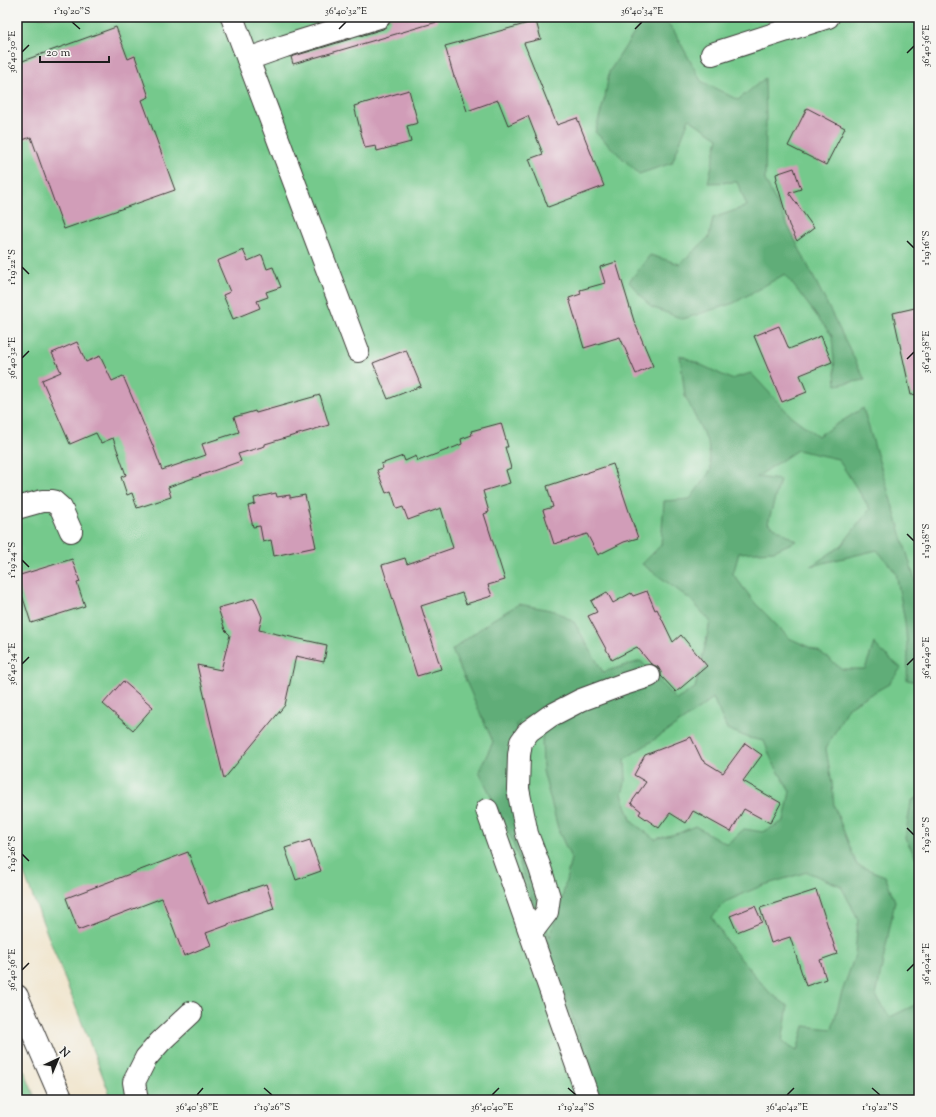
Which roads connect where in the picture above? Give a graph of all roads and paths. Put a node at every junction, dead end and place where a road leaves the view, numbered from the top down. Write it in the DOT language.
graph roads {
  1 [pos="232,17"];
  2 [pos="379,17"];
  3 [pos="828,17"];
  4 [pos="712,54"];
  5 [pos="248,59"];
  6 [pos="358,351"];
  7 [pos="17,508"];
  8 [pos="71,531"];
  9 [pos="649,676"];
  10 [pos="487,810"];
  11 [pos="530,933"];
  12 [pos="17,996"];
  13 [pos="191,1013"];
  14 [pos="62,1100"];
  15 [pos="137,1100"];
  16 [pos="589,1100"];
  1 -- 5 [label="street"];
  2 -- 5 [label="street"];
  3 -- 4 [label="street"];
  5 -- 6 [label="street"];
  7 -- 8 [label="street"];
  9 -- 11 [label="street"];
  10 -- 11 [label="street"];
  11 -- 16 [label="street"];
  12 -- 14 [label="street"];
  13 -- 15 [label="street"];
}
